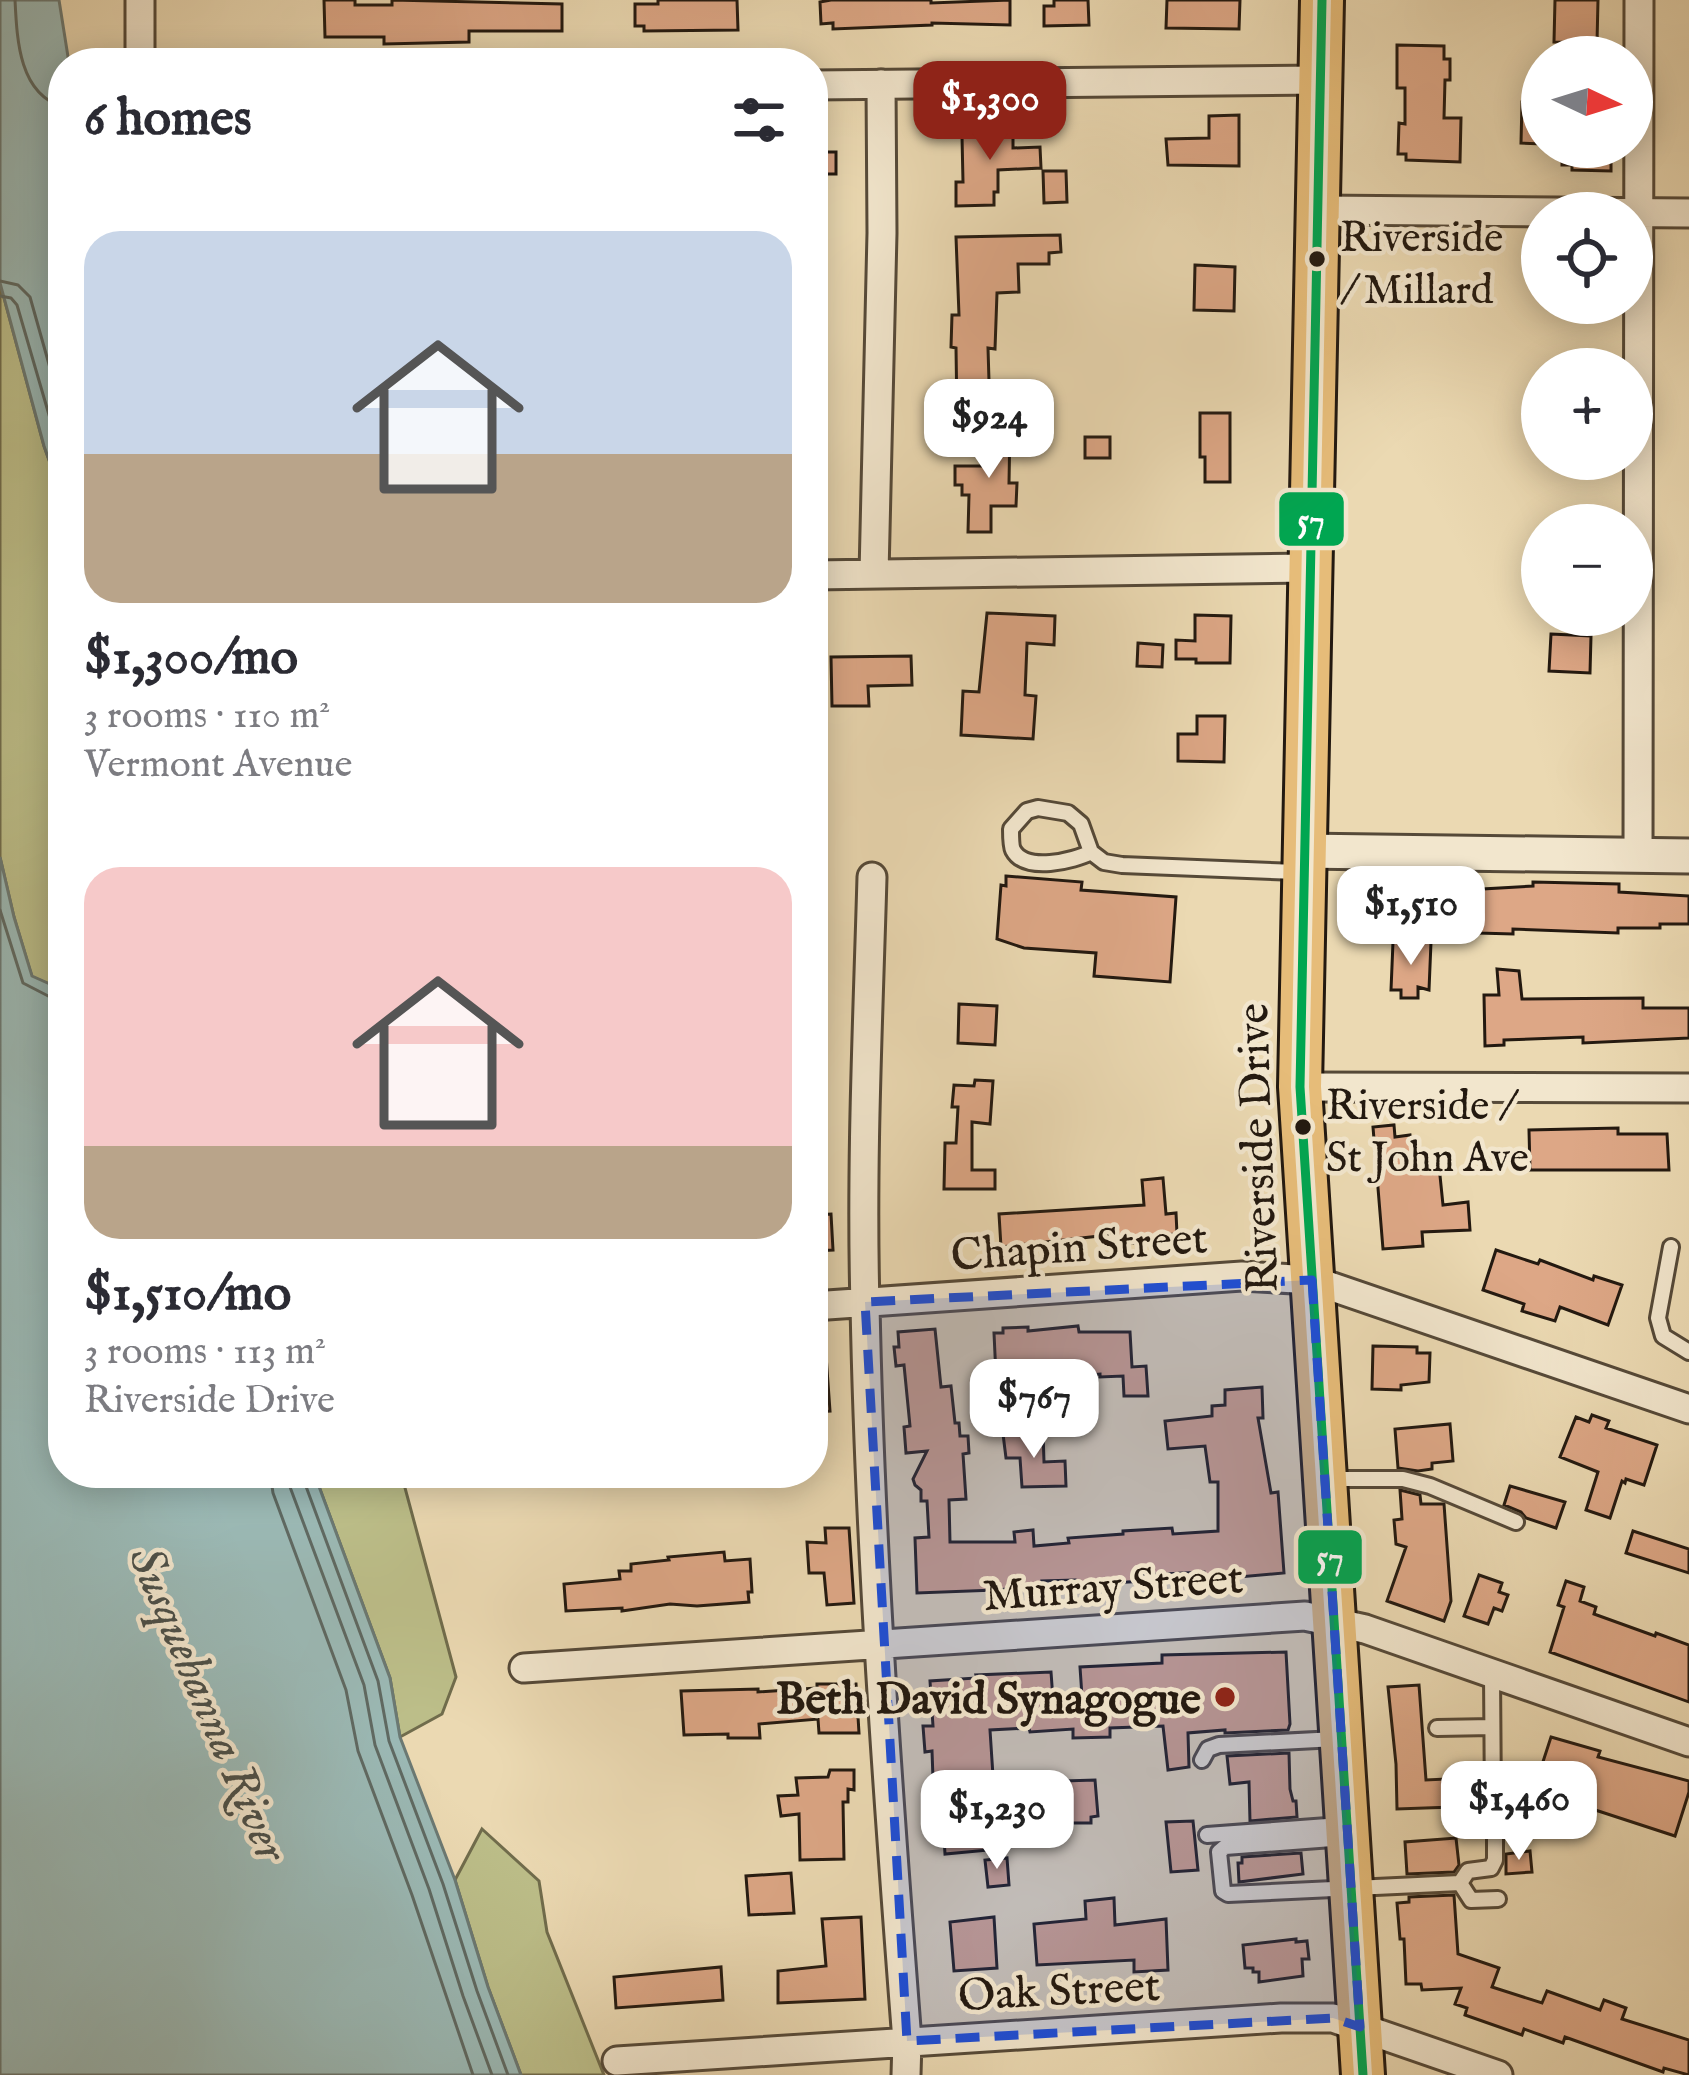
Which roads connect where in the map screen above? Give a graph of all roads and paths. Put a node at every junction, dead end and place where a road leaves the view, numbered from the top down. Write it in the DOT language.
graph roads {
  1 [pos="140,0"];
  2 [pos="1322,0"];
  3 [pos="1639,0"];
  4 [pos="140,48"];
  5 [pos="1320,80"];
  6 [pos="880,84"];
  7 [pos="828,85"];
  8 [pos="1637,192"];
  9 [pos="1318,211"];
  10 [pos="1521,212"];
  11 [pos="1653,213"];
  12 [pos="1689,213"];
  13 [pos="1637,324"];
  14 [pos="1308,568"];
  15 [pos="874,574"];
  16 [pos="828,575"];
  17 [pos="1091,853"];
  18 [pos="1638,856"];
  19 [pos="1689,856"];
  20 [pos="1302,862"];
  21 [pos="872,877"];
  22 [pos="1300,1087"];
  23 [pos="1689,1088"];
  24 [pos="1671,1247"];
  25 [pos="1312,1280"];
  26 [pos="865,1302"];
  27 [pos="828,1305"];
  28 [pos="1689,1352"];
  29 [pos="1689,1409"];
  30 [pos="1325,1480"];
  31 [pos="1516,1522"];
  32 [pos="1334,1621"];
  33 [pos="877,1644"];
  34 [pos="524,1668"];
  35 [pos="1492,1673"];
  36 [pos="1492,1727"];
  37 [pos="1437,1729"];
  38 [pos="1341,1739"];
  39 [pos="1689,1742"];
  40 [pos="1202,1760"];
  41 [pos="1493,1807"];
  42 [pos="1495,1830"];
  43 [pos="1347,1831"];
  44 [pos="1207,1835"];
  45 [pos="1460,1883"];
  46 [pos="1351,1886"];
  47 [pos="1498,1899"];
  48 [pos="1360,2027"];
  49 [pos="907,2041"];
  50 [pos="617,2061"];
  51 [pos="710,2065"];
  52 [pos="906,2075"];
  53 [pos="1363,2075"];
  54 [pos="1498,2075"];
  1 -- 4 [label="street"];
  2 -- 5 [label="main road, Riverside Drive"];
  3 -- 8 [label="street"];
  5 -- 6 [label="street"];
  5 -- 9 [label="main road, Riverside Drive"];
  6 -- 7 [label="street"];
  6 -- 15 [label="street"];
  9 -- 10 [label="street"];
  9 -- 14 [label="main road, Riverside Drive"];
  11 -- 12 [label="street"];
  13 -- 18 [label="street"];
  14 -- 15 [label="street"];
  14 -- 20 [label="main road, Riverside Drive"];
  15 -- 16 [label="street"];
  17 -- 17 [label="lane"];
  17 -- 20 [label="lane"];
  18 -- 19 [label="street"];
  18 -- 20 [label="street"];
  20 -- 22 [label="main road, Riverside Drive"];
  21 -- 26 [label="street"];
  22 -- 23 [label="street"];
  22 -- 25 [label="main road, Riverside Drive"];
  24 -- 28 [label="lane"];
  25 -- 26 [label="street, Chapin Street"];
  25 -- 29 [label="street, Chapin Street"];
  25 -- 30 [label="main road, Riverside Drive"];
  26 -- 27 [label="street, Chapin Street"];
  26 -- 33 [label="street"];
  30 -- 31 [label="lane"];
  30 -- 32 [label="main road, Riverside Drive"];
  32 -- 33 [label="street, Murray Street"];
  32 -- 35 [label="street, Murray Street"];
  32 -- 38 [label="main road, Riverside Drive"];
  33 -- 34 [label="street, Murray Street"];
  33 -- 49 [label="street"];
  35 -- 36 [label="lane"];
  35 -- 39 [label="street, Murray Street"];
  36 -- 37 [label="lane"];
  36 -- 41 [label="lane"];
  38 -- 40 [label="lane"];
  38 -- 43 [label="main road, Riverside Drive"];
  42 -- 45 [label="lane"];
  43 -- 44 [label="lane"];
  43 -- 46 [label="main road, Riverside Drive"];
  43 -- 46 [label="lane"];
  45 -- 46 [label="lane"];
  45 -- 47 [label="lane"];
  46 -- 48 [label="main road, Riverside Drive"];
  48 -- 49 [label="street, Oak Street"];
  48 -- 53 [label="main road, Riverside Drive"];
  48 -- 54 [label="street, Oak Street"];
  49 -- 51 [label="street, Oak Street"];
  49 -- 52 [label="street"];
  50 -- 51 [label="street, Oak Street"];
}
